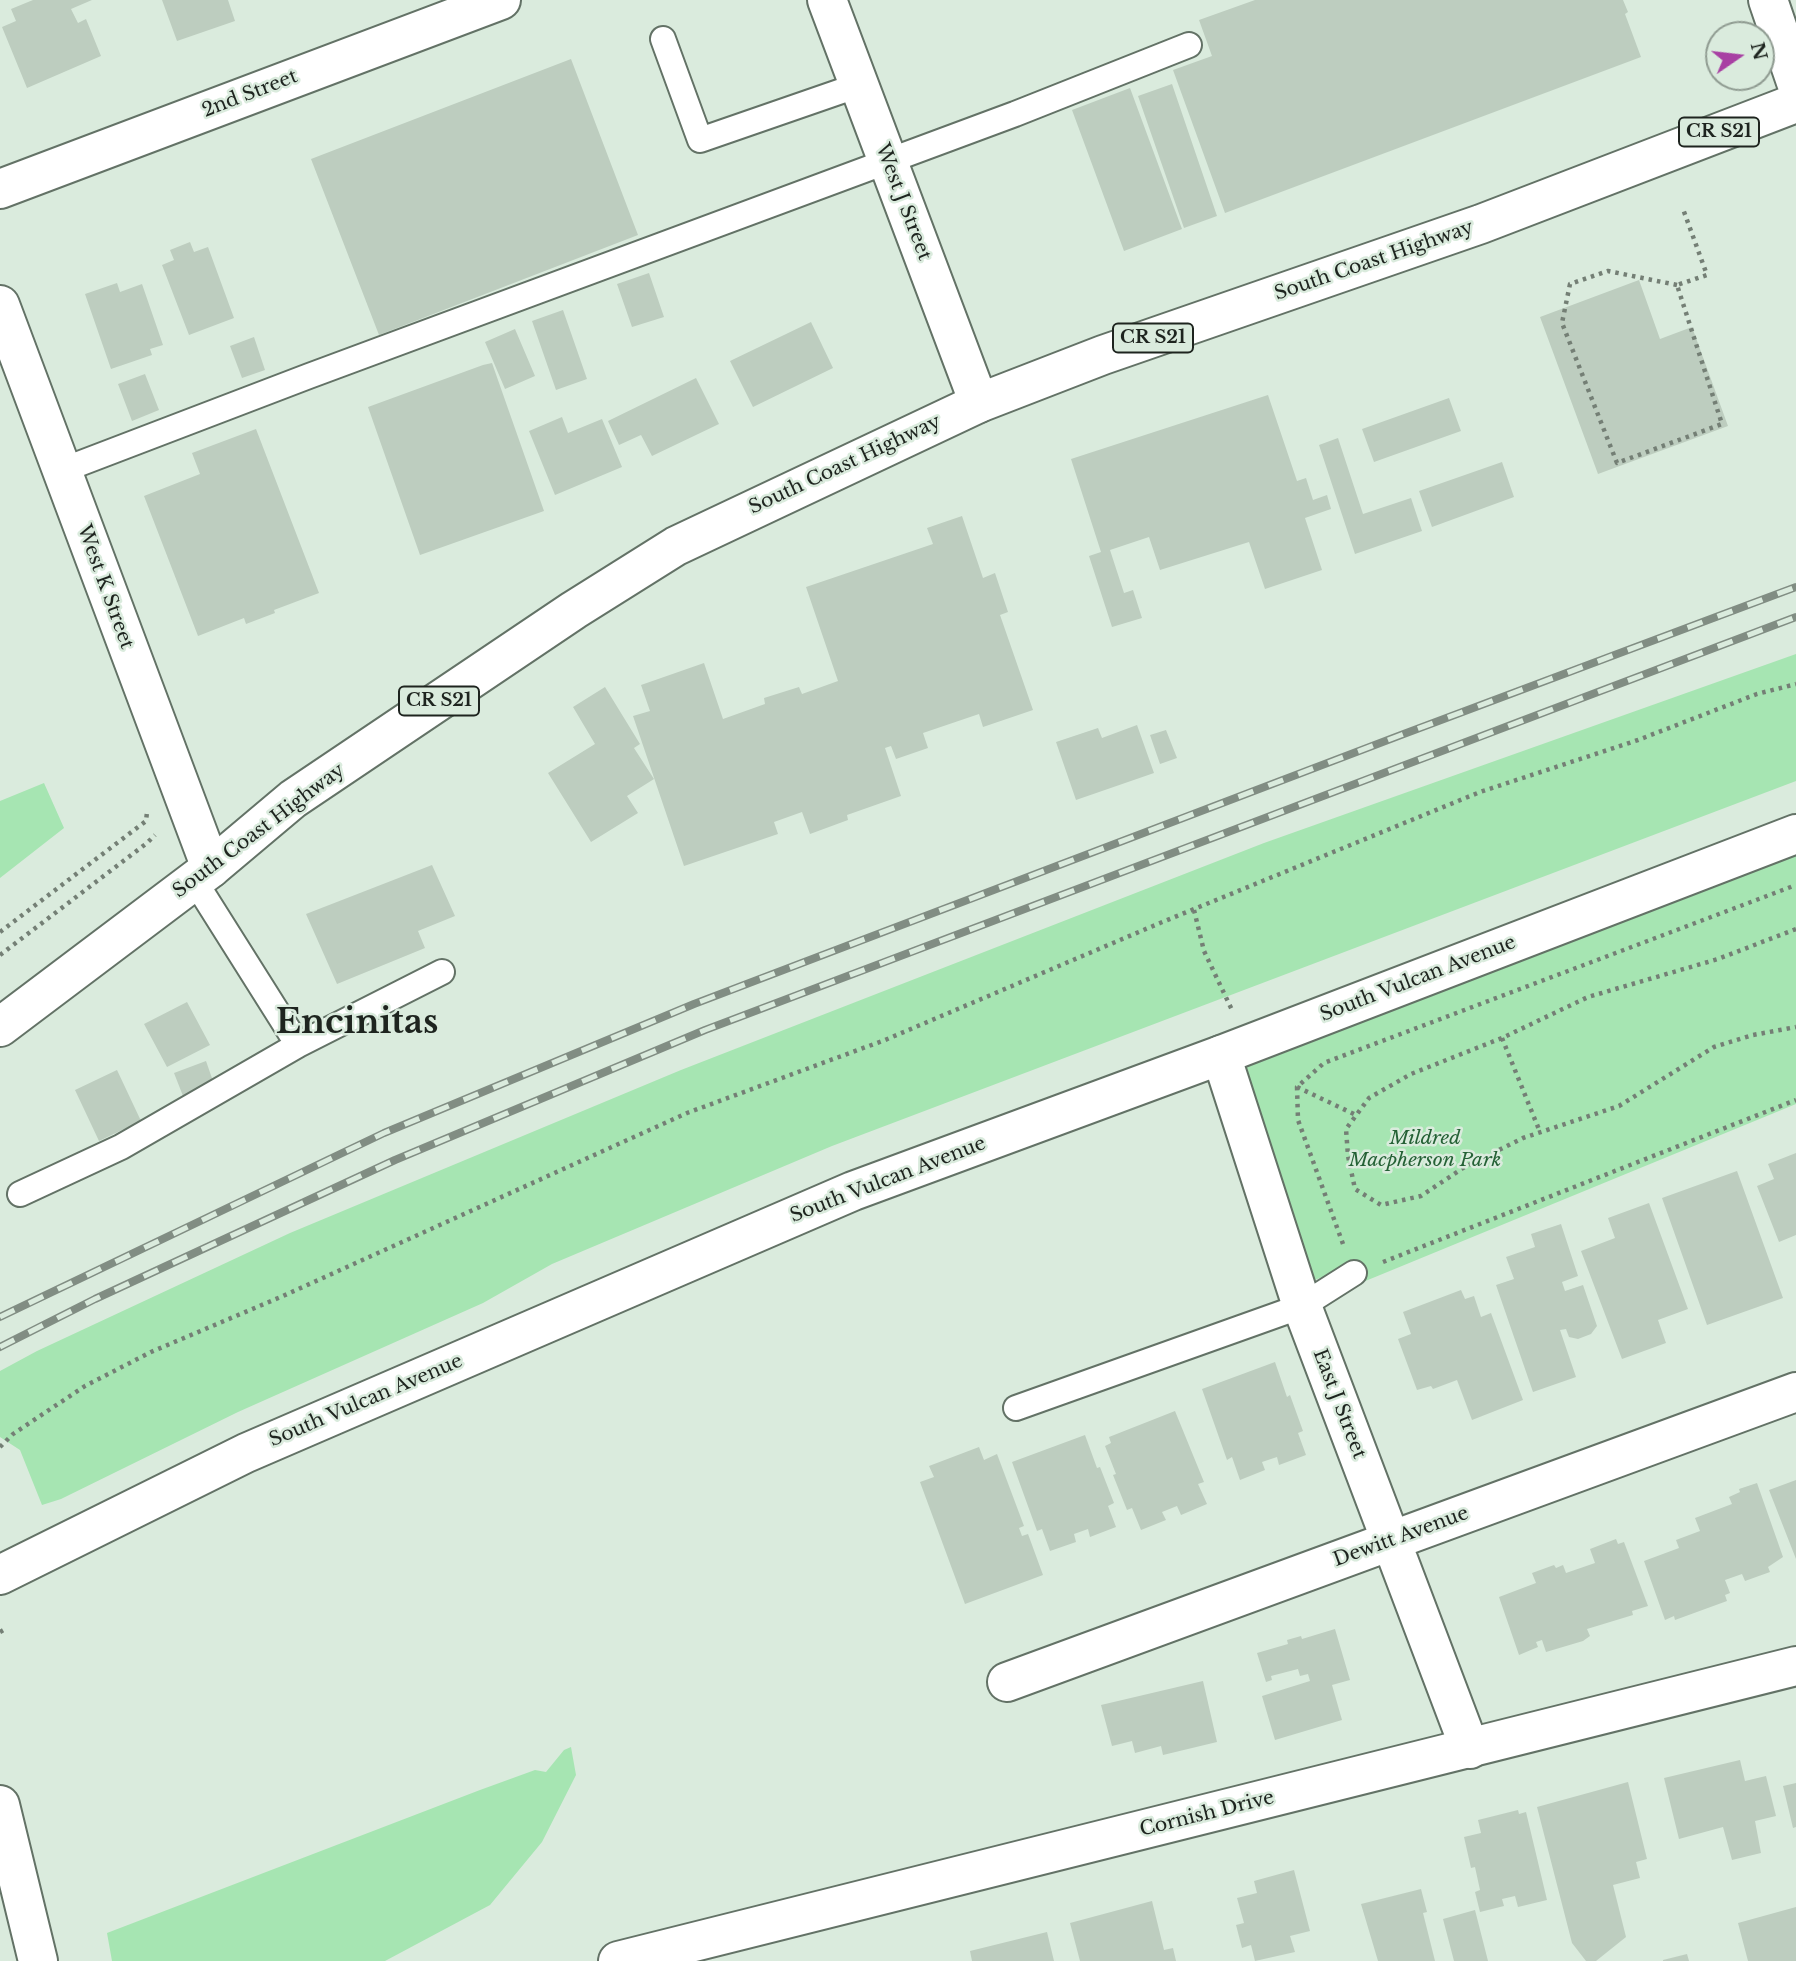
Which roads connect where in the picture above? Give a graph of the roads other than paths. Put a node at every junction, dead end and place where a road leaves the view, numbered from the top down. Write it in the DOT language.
graph roads {
  1 [pos="501,0"];
  2 [pos="827,0"];
  3 [pos="1768,0"];
  4 [pos="663,39"];
  5 [pos="1189,45"];
  6 [pos="1796,82"];
  7 [pos="859,85"];
  8 [pos="1796,103"];
  9 [pos="888,161"];
  10 [pos="0,189"];
  11 [pos="0,305"];
  12 [pos="979,403"];
  13 [pos="63,470"];
  14 [pos="1796,834"];
  15 [pos="202,874"];
  16 [pos="442,972"];
  17 [pos="0,1027"];
  18 [pos="298,1045"];
  19 [pos="1235,1050"];
  20 [pos="20,1194"];
  21 [pos="1354,1273"];
  22 [pos="1302,1306"];
  23 [pos="1796,1392"];
  24 [pos="1016,1408"];
  25 [pos="1391,1541"];
  26 [pos="0,1575"];
  27 [pos="1796,1666"];
  28 [pos="1007,1682"];
  29 [pos="1470,1749"];
  30 [pos="0,1805"];
  31 [pos="38,1961"];
  32 [pos="618,1961"];
  1 -- 10 [label="main road, 2nd Street"];
  2 -- 7 [label="main road, West J Street"];
  3 -- 6 [label="main road"];
  4 -- 7 [label="lane"];
  5 -- 9 [label="lane"];
  7 -- 9 [label="main road, West J Street"];
  8 -- 12 [label="main road, South Coast Highway / CR S21"];
  9 -- 12 [label="main road, West J Street"];
  9 -- 13 [label="lane"];
  11 -- 13 [label="main road, West K Street"];
  12 -- 15 [label="main road, South Coast Highway / CR S21"];
  13 -- 15 [label="main road, West K Street"];
  14 -- 19 [label="main road, South Vulcan Avenue"];
  15 -- 17 [label="main road, South Coast Highway / CR S21"];
  15 -- 18 [label="lane"];
  16 -- 18 [label="lane"];
  18 -- 20 [label="lane"];
  19 -- 22 [label="main road, East J Street"];
  19 -- 26 [label="main road, South Vulcan Avenue"];
  21 -- 22 [label="lane"];
  22 -- 24 [label="lane"];
  22 -- 25 [label="main road, East J Street"];
  23 -- 25 [label="main road, Dewitt Avenue"];
  25 -- 28 [label="main road, Dewitt Avenue"];
  25 -- 29 [label="main road, East J Street"];
  27 -- 29 [label="main road, Cornish Drive"];
  29 -- 32 [label="main road, Cornish Drive"];
  30 -- 31 [label="main road"];
}
